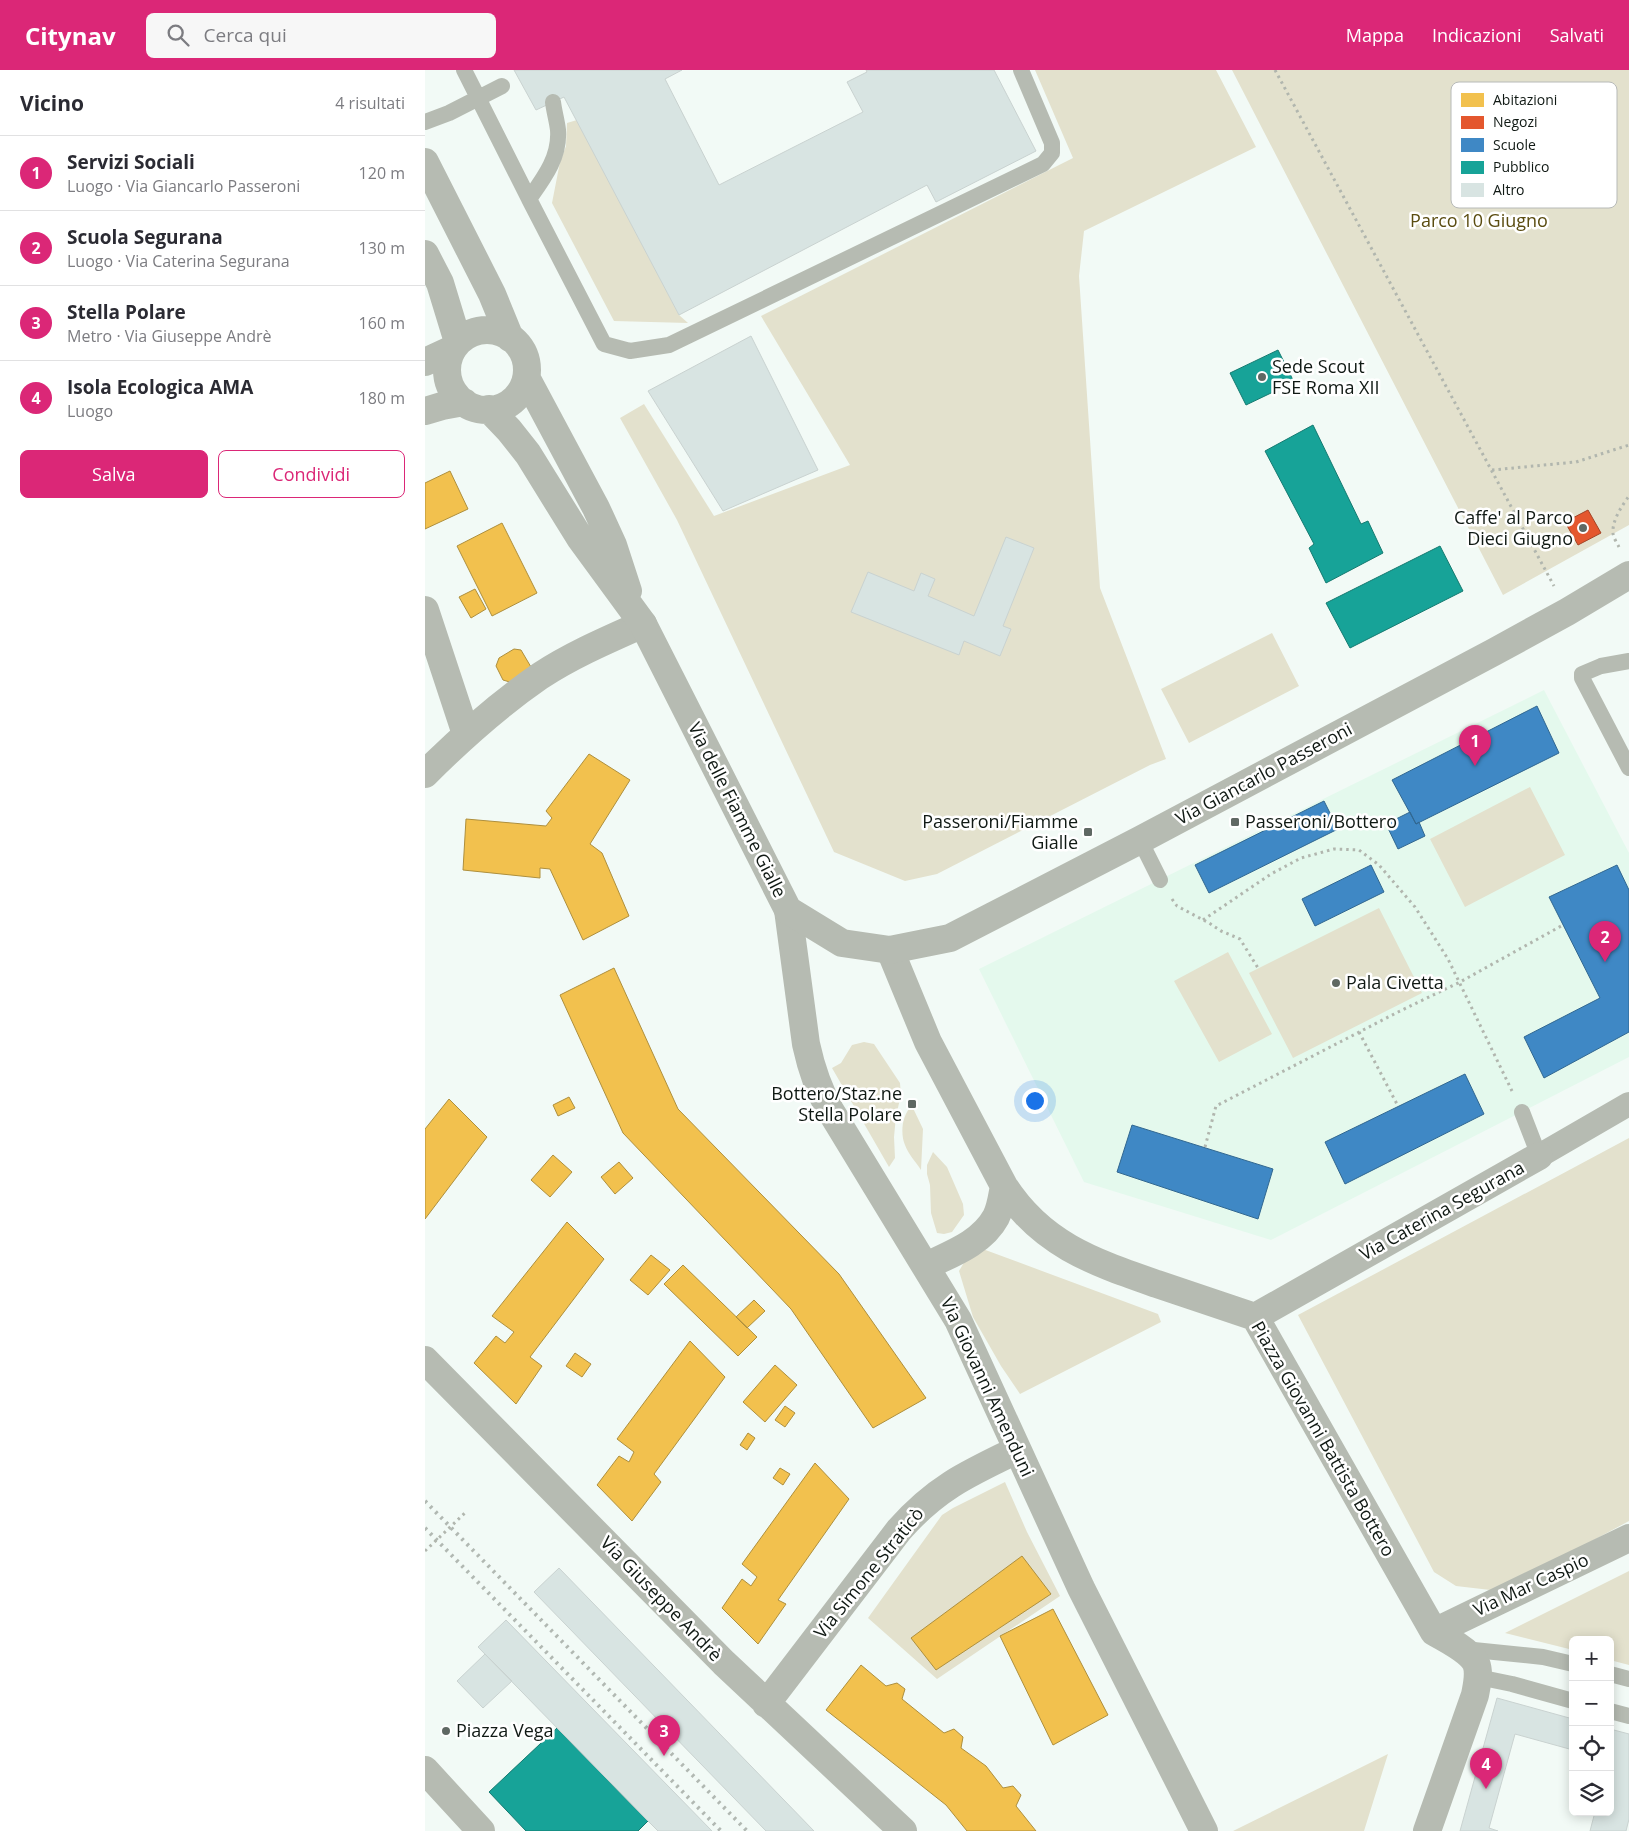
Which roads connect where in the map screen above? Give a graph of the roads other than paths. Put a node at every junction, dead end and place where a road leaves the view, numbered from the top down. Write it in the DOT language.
graph roads {
  1 [pos="464,70"];
  2 [pos="1021,70"];
  3 [pos="502,86"];
  4 [pos="478,98"];
  5 [pos="553,102"];
  6 [pos="425,122"];
  7 [pos="425,162"];
  8 [pos="529,199"];
  9 [pos="425,254"];
  10 [pos="510,338"];
  11 [pos="456,346"];
  12 [pos="425,362"];
  13 [pos="527,379"];
  14 [pos="476,406"];
  15 [pos="425,411"];
  16 [pos="1629,575"];
  17 [pos="425,610"];
  18 [pos="638,618"];
  19 [pos="1629,661"];
  20 [pos="466,734"];
  21 [pos="1629,768"];
  22 [pos="425,774"];
  23 [pos="1140,840"];
  24 [pos="1159,880"];
  25 [pos="788,910"];
  26 [pos="890,950"];
  27 [pos="1629,1104"];
  28 [pos="1522,1112"];
  29 [pos="1539,1156"];
  30 [pos="1004,1186"];
  31 [pos="926,1266"];
  32 [pos="1255,1317"];
  33 [pos="425,1360"];
  34 [pos="1017,1450"];
  35 [pos="1629,1538"];
  36 [pos="1434,1632"];
  37 [pos="1463,1649"];
  38 [pos="1569,1663"];
  39 [pos="1614,1675"];
  40 [pos="1478,1678"];
  41 [pos="1629,1679"];
  42 [pos="1569,1700"];
  43 [pos="766,1704"];
  44 [pos="1614,1712"];
  45 [pos="1629,1716"];
  46 [pos="425,1770"];
  47 [pos="481,1831"];
  48 [pos="903,1831"];
  49 [pos="1204,1831"];
  50 [pos="1427,1831"];
  1 -- 4 [label="lane"];
  2 -- 8 [label="lane"];
  3 -- 4 [label="lane"];
  4 -- 6 [label="lane"];
  4 -- 8 [label="lane"];
  5 -- 8 [label="lane"];
  7 -- 10 [label="street"];
  9 -- 11 [label="street"];
  10 -- 11 [label="street"];
  10 -- 13 [label="street"];
  11 -- 12 [label="street"];
  11 -- 14 [label="street"];
  13 -- 14 [label="street"];
  13 -- 18 [label="street, Via delle Fiamme Gialle"];
  14 -- 15 [label="street"];
  14 -- 18 [label="street, Via delle Fiamme Gialle"];
  16 -- 23 [label="street, Via Giancarlo Passeroni"];
  17 -- 20 [label="street"];
  18 -- 20 [label="street"];
  18 -- 25 [label="street, Via delle Fiamme Gialle"];
  19 -- 21 [label="lane"];
  20 -- 22 [label="street"];
  23 -- 24 [label="lane"];
  23 -- 26 [label="street, Via Giancarlo Passeroni"];
  25 -- 26 [label="street, Via delle Fiamme Gialle"];
  25 -- 31 [label="street, Via Giovanni Amenduni"];
  26 -- 30 [label="street, Piazza Giovanni Battista Bottero"];
  27 -- 29 [label="street, Via Caterina Segurana"];
  28 -- 29 [label="lane"];
  29 -- 32 [label="street, Via Caterina Segurana"];
  30 -- 31 [label="street"];
  30 -- 32 [label="street, Piazza Giovanni Battista Bottero"];
  31 -- 34 [label="street, Via Giovanni Amenduni"];
  32 -- 36 [label="street, Piazza Giovanni Battista Bottero"];
  33 -- 43 [label="street, Via Giuseppe Andrè"];
  34 -- 43 [label="street, Via Simone Straticò"];
  34 -- 49 [label="street, Via Giovanni Amenduni"];
  35 -- 36 [label="street, Via Mar Caspio"];
  36 -- 37 [label="street"];
  37 -- 38 [label="lane"];
  37 -- 40 [label="street"];
  39 -- 41 [label="lane"];
  40 -- 42 [label="lane"];
  40 -- 50 [label="street"];
  43 -- 48 [label="street, Via Giuseppe Andrè"];
  44 -- 45 [label="lane"];
  46 -- 47 [label="street"];
}
